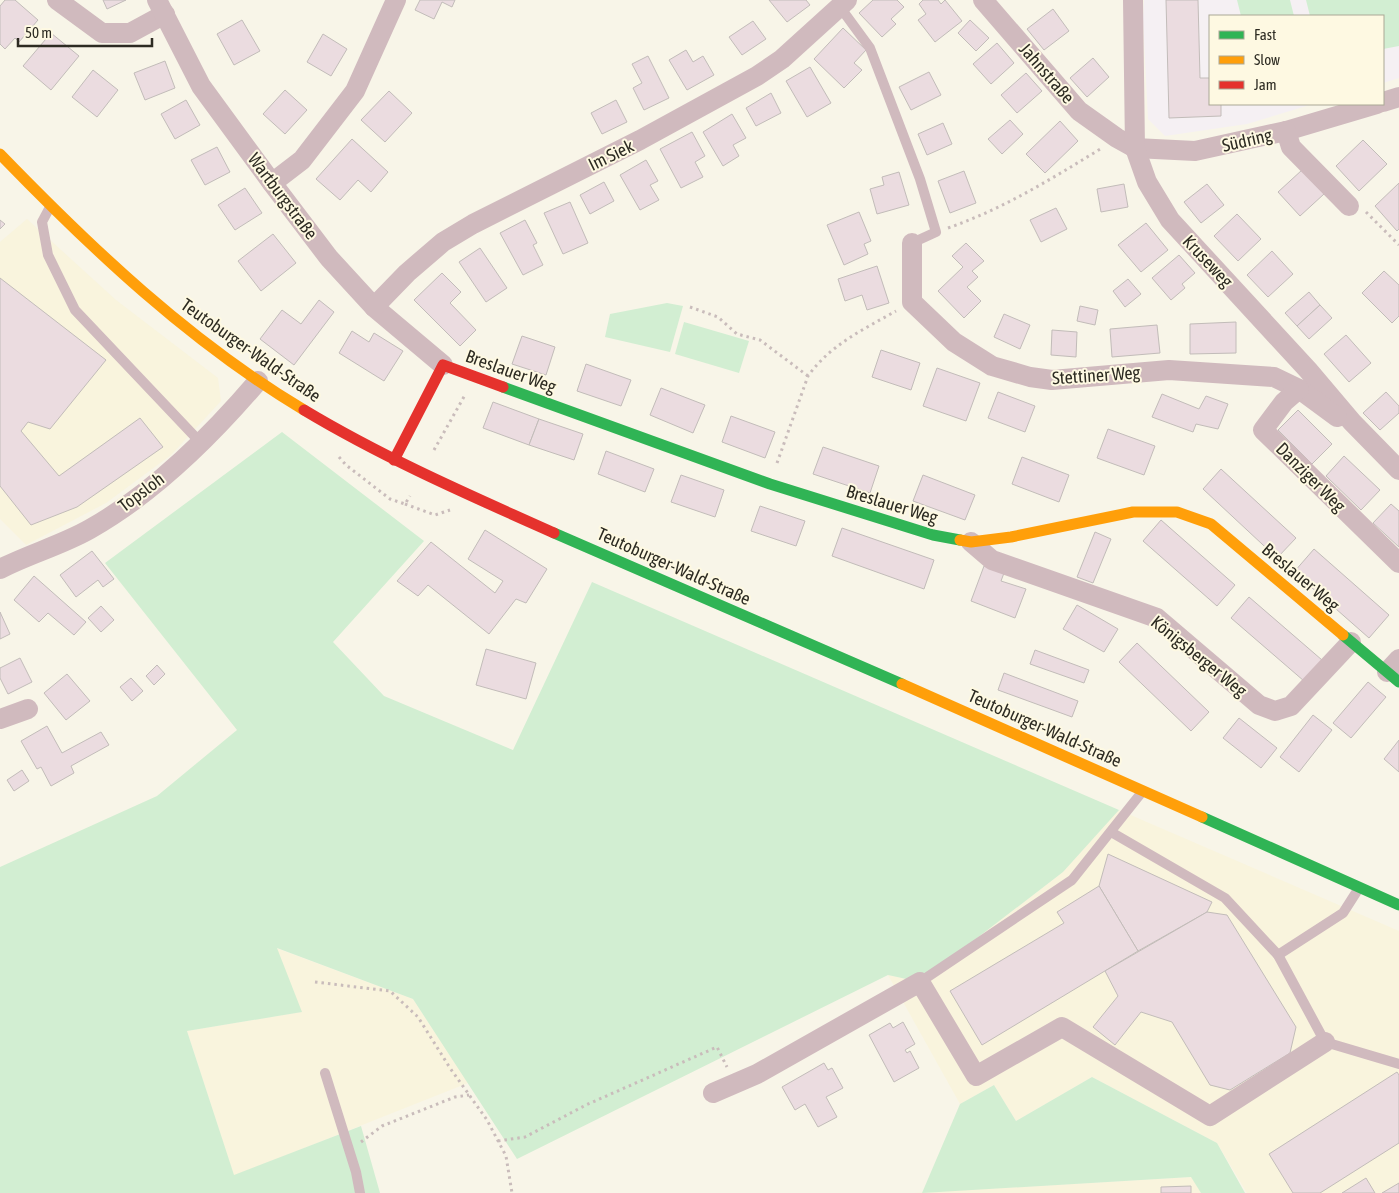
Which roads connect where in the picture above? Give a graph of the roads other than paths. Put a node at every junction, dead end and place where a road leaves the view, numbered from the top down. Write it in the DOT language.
graph roads {
  1 [pos="57,0"];
  2 [pos="396,0"];
  3 [pos="983,0"];
  4 [pos="1133,0"];
  5 [pos="843,4"];
  6 [pos="161,7"];
  7 [pos="1399,97"];
  8 [pos="1384,102"];
  9 [pos="1373,105"];
  10 [pos="1286,131"];
  11 [pos="1117,138"];
  12 [pos="1135,148"];
  13 [pos="0,154"];
  14 [pos="272,183"];
  15 [pos="1349,206"];
  16 [pos="50,207"];
  17 [pos="912,243"];
  18 [pos="374,307"];
  19 [pos="443,365"];
  20 [pos="258,381"];
  21 [pos="1300,389"];
  22 [pos="1352,422"];
  23 [pos="200,442"];
  24 [pos="1396,459"];
  25 [pos="394,460"];
  26 [pos="971,542"];
  27 [pos="1399,563"];
  28 [pos="1,565"];
  29 [pos="1351,642"];
  30 [pos="1395,671"];
  31 [pos="28,709"];
  32 [pos="0,719"];
  33 [pos="1142,791"];
  34 [pos="1111,832"];
  35 [pos="1359,887"];
  36 [pos="1399,905"];
  37 [pos="1278,955"];
  38 [pos="920,982"];
  39 [pos="1325,1042"];
  40 [pos="1399,1064"];
  41 [pos="325,1073"];
  42 [pos="713,1093"];
  43 [pos="360,1193"];
  1 -- 6 [label="street"];
  2 -- 14 [label="street"];
  3 -- 11 [label="street, Jahnstraße"];
  4 -- 12 [label="street, Kruseweg"];
  5 -- 17 [label="lane"];
  5 -- 18 [label="street, Im Siek"];
  6 -- 14 [label="street, Wartburgstraße"];
  7 -- 8 [label="street"];
  9 -- 10 [label="street, Südring"];
  10 -- 12 [label="street, Südring"];
  10 -- 15 [label="street"];
  11 -- 12 [label="street, Südring"];
  12 -- 22 [label="street, Kruseweg"];
  13 -- 16 [label="main road, Teutoburger-Wald-Straße"];
  14 -- 18 [label="street, Wartburgstraße"];
  16 -- 20 [label="main road, Teutoburger-Wald-Straße"];
  16 -- 23 [label="lane"];
  17 -- 21 [label="street, Stettiner Weg"];
  18 -- 19 [label="street, Wartburgstraße"];
  19 -- 25 [label="main road, Breslauer Weg"];
  19 -- 26 [label="main road, Breslauer Weg"];
  20 -- 23 [label="street, Topsloh"];
  20 -- 25 [label="main road, Teutoburger-Wald-Straße"];
  21 -- 22 [label="street"];
  21 -- 27 [label="street, Danziger Weg"];
  22 -- 24 [label="street, Kruseweg"];
  23 -- 28 [label="street, Topsloh"];
  25 -- 33 [label="main road, Teutoburger-Wald-Straße"];
  26 -- 29 [label="main road, Breslauer Weg"];
  26 -- 29 [label="street, Königsberger Weg"];
  29 -- 30 [label="main road, Breslauer Weg"];
  31 -- 32 [label="street"];
  33 -- 34 [label="lane"];
  33 -- 35 [label="main road, Teutoburger-Wald-Straße"];
  34 -- 37 [label="lane"];
  34 -- 38 [label="lane"];
  35 -- 36 [label="main road, Teutoburger-Wald-Straße"];
  35 -- 37 [label="lane"];
  37 -- 39 [label="lane"];
  38 -- 39 [label="street"];
  38 -- 42 [label="street"];
  39 -- 40 [label="lane"];
  41 -- 43 [label="lane"];
}
